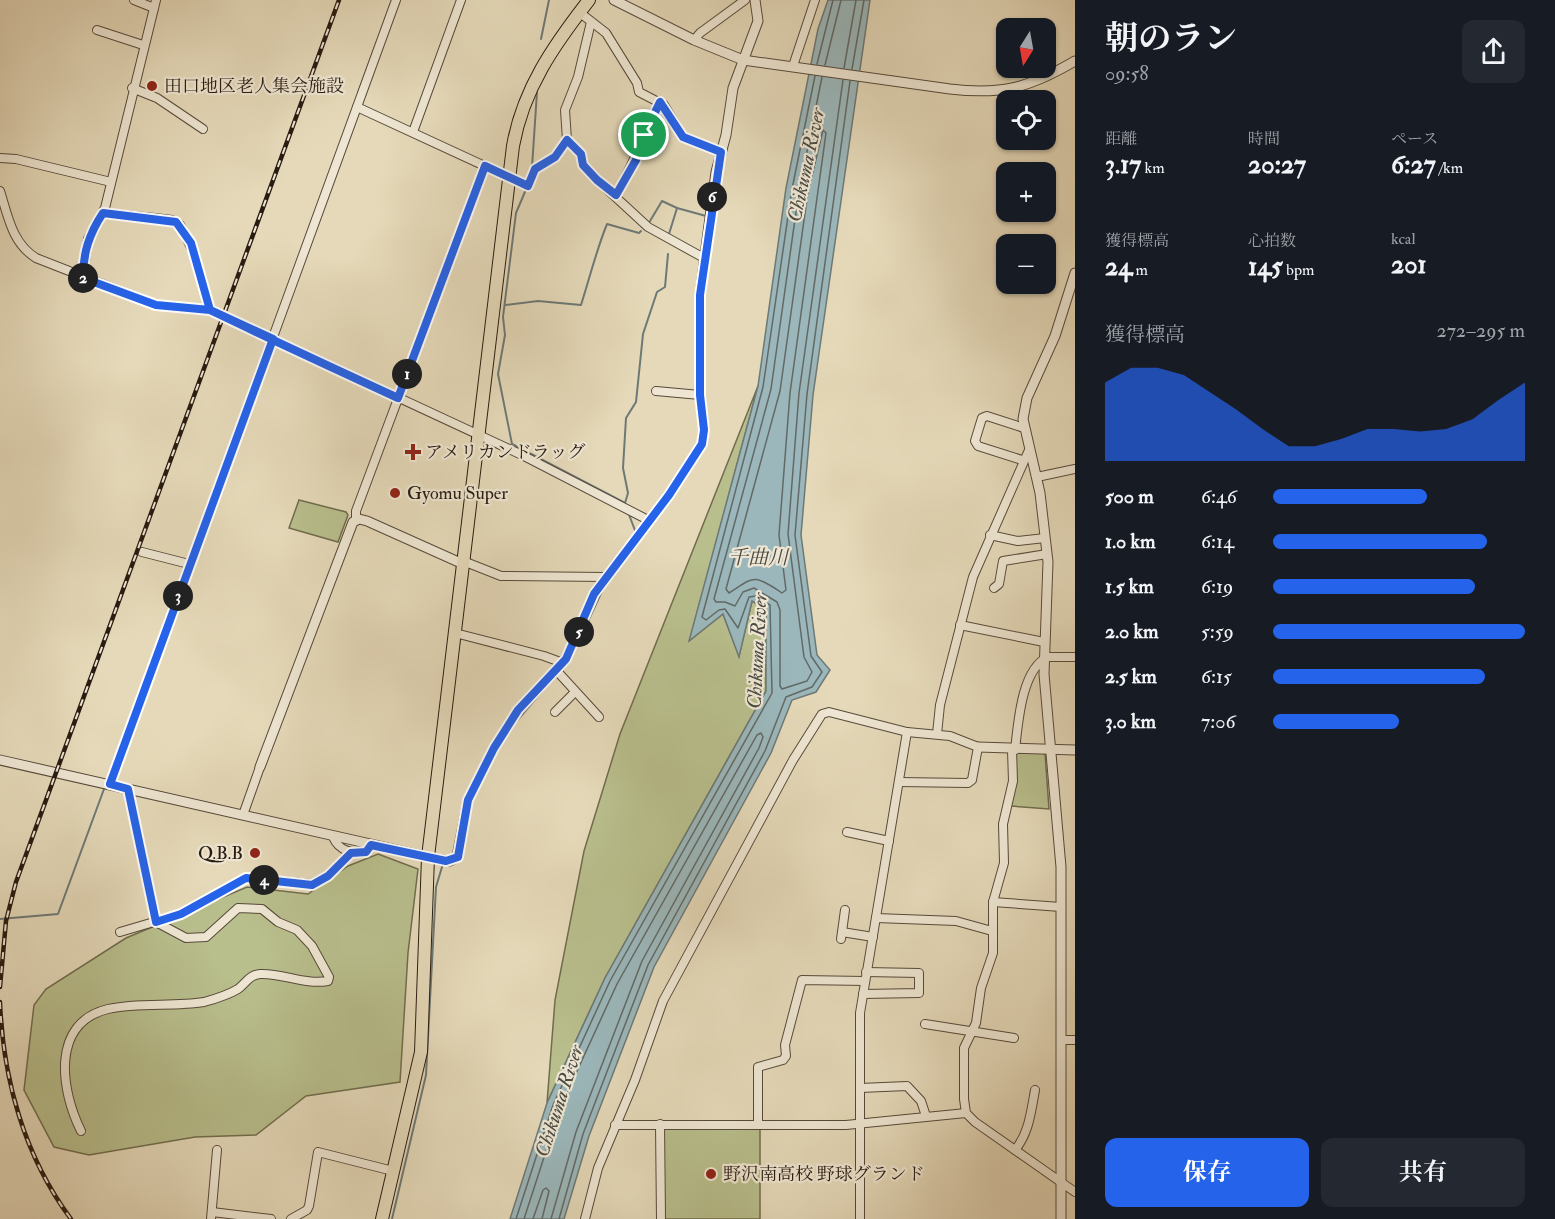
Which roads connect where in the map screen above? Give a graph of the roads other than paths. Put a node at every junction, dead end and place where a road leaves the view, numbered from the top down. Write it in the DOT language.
graph roads {
  1 [pos="134,0"];
  2 [pos="396,0"];
  3 [pos="461,0"];
  4 [pos="589,0"];
  5 [pos="614,0"];
  6 [pos="745,0"];
  7 [pos="755,0"];
  8 [pos="815,0"];
  9 [pos="155,4"];
  10 [pos="579,12"];
  11 [pos="591,22"];
  12 [pos="97,30"];
  13 [pos="694,40"];
  14 [pos="143,45"];
  15 [pos="743,60"];
  16 [pos="1075,61"];
  17 [pos="796,67"];
  18 [pos="132,88"];
  19 [pos="660,102"];
  20 [pos="357,107"];
  21 [pos="203,129"];
  22 [pos="413,132"];
  23 [pos="567,140"];
  24 [pos="721,152"];
  25 [pos="0,158"];
  26 [pos="485,166"];
  27 [pos="509,177"];
  28 [pos="111,182"];
  29 [pos="0,191"];
  30 [pos="616,195"];
  31 [pos="103,213"];
  32 [pos="704,258"];
  33 [pos="1075,273"];
  34 [pos="83,278"];
  35 [pos="1072,294"];
  36 [pos="210,310"];
  37 [pos="273,339"];
  38 [pos="656,391"];
  39 [pos="700,395"];
  40 [pos="398,398"];
  41 [pos="1024,428"];
  42 [pos="478,435"];
  43 [pos="1029,450"];
  44 [pos="1022,460"];
  45 [pos="1075,469"];
  46 [pos="1037,477"];
  47 [pos="356,520"];
  48 [pos="650,521"];
  49 [pos="990,535"];
  50 [pos="1045,538"];
  51 [pos="142,552"];
  52 [pos="1047,554"];
  53 [pos="463,562"];
  54 [pos="188,564"];
  55 [pos="607,577"];
  56 [pos="994,588"];
  57 [pos="960,625"];
  58 [pos="454,633"];
  59 [pos="1044,642"];
  60 [pos="1075,657"];
  61 [pos="1044,659"];
  62 [pos="559,666"];
  63 [pos="575,692"];
  64 [pos="555,712"];
  65 [pos="599,717"];
  66 [pos="907,732"];
  67 [pos="937,734"];
  68 [pos="978,747"];
  69 [pos="1014,750"];
  70 [pos="1051,750"];
  71 [pos="1075,750"];
  72 [pos="0,760"];
  73 [pos="260,767"];
  74 [pos="899,782"];
  75 [pos="110,784"];
  76 [pos="128,789"];
  77 [pos="243,815"];
  78 [pos="847,832"];
  79 [pos="333,837"];
  80 [pos="889,841"];
  81 [pos="371,845"];
  82 [pos="351,853"];
  83 [pos="428,857"];
  84 [pos="993,902"];
  85 [pos="1061,907"];
  86 [pos="846,910"];
  87 [pos="876,918"];
  88 [pos="156,922"];
  89 [pos="992,931"];
  90 [pos="120,932"];
  91 [pos="873,937"];
  92 [pos="866,976"];
  93 [pos="863,993"];
  94 [pos="925,1024"];
  95 [pos="972,1032"];
  96 [pos="1014,1038"];
  97 [pos="1061,1040"];
  98 [pos="1075,1040"];
  99 [pos="860,1088"];
  100 [pos="1035,1090"];
  101 [pos="966,1113"];
  102 [pos="926,1116"];
  103 [pos="660,1124"];
  104 [pos="860,1124"];
  105 [pos="615,1125"];
  106 [pos="758,1125"];
  107 [pos="81,1131"];
  108 [pos="217,1150"];
  109 [pos="1015,1150"];
  110 [pos="393,1171"];
  111 [pos="1062,1184"];
  112 [pos="1075,1192"];
  113 [pos="211,1215"];
  114 [pos="271,1219"];
  115 [pos="291,1219"];
  116 [pos="382,1219"];
  117 [pos="585,1219"];
  118 [pos="661,1219"];
  119 [pos="860,1219"];
  120 [pos="1061,1219"];
  1 -- 9 [label="street"];
  2 -- 20 [label="street"];
  3 -- 22 [label="street"];
  4 -- 10 [label="main road"];
  5 -- 13 [label="street"];
  6 -- 13 [label="street"];
  7 -- 15 [label="street"];
  8 -- 17 [label="street"];
  9 -- 14 [label="street"];
  10 -- 11 [label="street"];
  10 -- 27 [label="main road"];
  11 -- 19 [label="street"];
  11 -- 23 [label="street"];
  12 -- 14 [label="street"];
  13 -- 15 [label="street"];
  14 -- 18 [label="street"];
  15 -- 17 [label="street"];
  15 -- 24 [label="street"];
  16 -- 17 [label="street"];
  18 -- 21 [label="street"];
  18 -- 28 [label="street"];
  19 -- 24 [label="street"];
  19 -- 30 [label="street"];
  20 -- 22 [label="street"];
  20 -- 37 [label="street"];
  22 -- 26 [label="street"];
  23 -- 27 [label="street"];
  23 -- 30 [label="street"];
  24 -- 32 [label="street"];
  25 -- 28 [label="street"];
  26 -- 27 [label="street"];
  26 -- 40 [label="street"];
  27 -- 42 [label="main road"];
  28 -- 31 [label="street"];
  29 -- 34 [label="street"];
  30 -- 32 [label="street"];
  31 -- 34 [label="street"];
  31 -- 36 [label="street"];
  32 -- 39 [label="street"];
  33 -- 35 [label="street"];
  34 -- 36 [label="street"];
  35 -- 41 [label="street"];
  36 -- 37 [label="street"];
  37 -- 40 [label="street"];
  37 -- 54 [label="street"];
  38 -- 39 [label="street"];
  39 -- 48 [label="street"];
  40 -- 42 [label="street"];
  40 -- 47 [label="street"];
  41 -- 43 [label="street"];
  41 -- 44 [label="street"];
  42 -- 48 [label="street"];
  42 -- 53 [label="main road"];
  43 -- 44 [label="street"];
  43 -- 46 [label="street"];
  44 -- 49 [label="street"];
  45 -- 46 [label="street"];
  46 -- 50 [label="street"];
  47 -- 53 [label="street"];
  47 -- 73 [label="street"];
  48 -- 55 [label="street"];
  49 -- 50 [label="street"];
  49 -- 57 [label="street"];
  50 -- 52 [label="street"];
  51 -- 54 [label="street"];
  52 -- 56 [label="street"];
  52 -- 59 [label="street"];
  53 -- 55 [label="street"];
  53 -- 58 [label="main road"];
  54 -- 75 [label="street"];
  55 -- 62 [label="street"];
  57 -- 59 [label="street"];
  57 -- 67 [label="street"];
  58 -- 62 [label="street"];
  58 -- 83 [label="main road"];
  59 -- 61 [label="street"];
  60 -- 61 [label="street"];
  61 -- 69 [label="street"];
  61 -- 70 [label="street"];
  62 -- 63 [label="street"];
  62 -- 83 [label="street"];
  63 -- 64 [label="street"];
  63 -- 65 [label="street"];
  66 -- 67 [label="street"];
  66 -- 74 [label="street"];
  66 -- 105 [label="street"];
  67 -- 68 [label="street"];
  68 -- 69 [label="street"];
  68 -- 74 [label="street"];
  69 -- 70 [label="street"];
  69 -- 84 [label="street"];
  70 -- 71 [label="street"];
  70 -- 85 [label="street"];
  72 -- 75 [label="street"];
  73 -- 77 [label="street"];
  74 -- 80 [label="street"];
  75 -- 76 [label="street"];
  76 -- 77 [label="street"];
  76 -- 88 [label="street"];
  77 -- 79 [label="street"];
  78 -- 80 [label="street"];
  79 -- 81 [label="street"];
  79 -- 82 [label="street"];
  80 -- 87 [label="street"];
  81 -- 82 [label="street"];
  81 -- 83 [label="street"];
  82 -- 88 [label="street"];
  83 -- 110 [label="main road"];
  84 -- 85 [label="street"];
  84 -- 89 [label="street"];
  85 -- 97 [label="street"];
  86 -- 91 [label="street"];
  87 -- 89 [label="street"];
  87 -- 91 [label="street"];
  88 -- 90 [label="street"];
  88 -- 107 [label="street"];
  89 -- 95 [label="street"];
  91 -- 92 [label="street"];
  92 -- 93 [label="street"];
  92 -- 93 [label="street"];
  92 -- 106 [label="street"];
  93 -- 99 [label="street"];
  94 -- 95 [label="street"];
  95 -- 96 [label="street"];
  95 -- 101 [label="street"];
  97 -- 98 [label="street"];
  97 -- 111 [label="street"];
  99 -- 102 [label="street"];
  99 -- 104 [label="street"];
  100 -- 109 [label="street"];
  101 -- 102 [label="street"];
  101 -- 109 [label="street"];
  102 -- 104 [label="street"];
  103 -- 105 [label="street"];
  103 -- 106 [label="street"];
  103 -- 118 [label="street"];
  104 -- 106 [label="street"];
  104 -- 119 [label="street"];
  105 -- 117 [label="street"];
  108 -- 113 [label="street"];
  109 -- 111 [label="street"];
  110 -- 115 [label="street"];
  110 -- 116 [label="main road"];
  111 -- 112 [label="street"];
  111 -- 120 [label="street"];
  113 -- 114 [label="street"];
}
